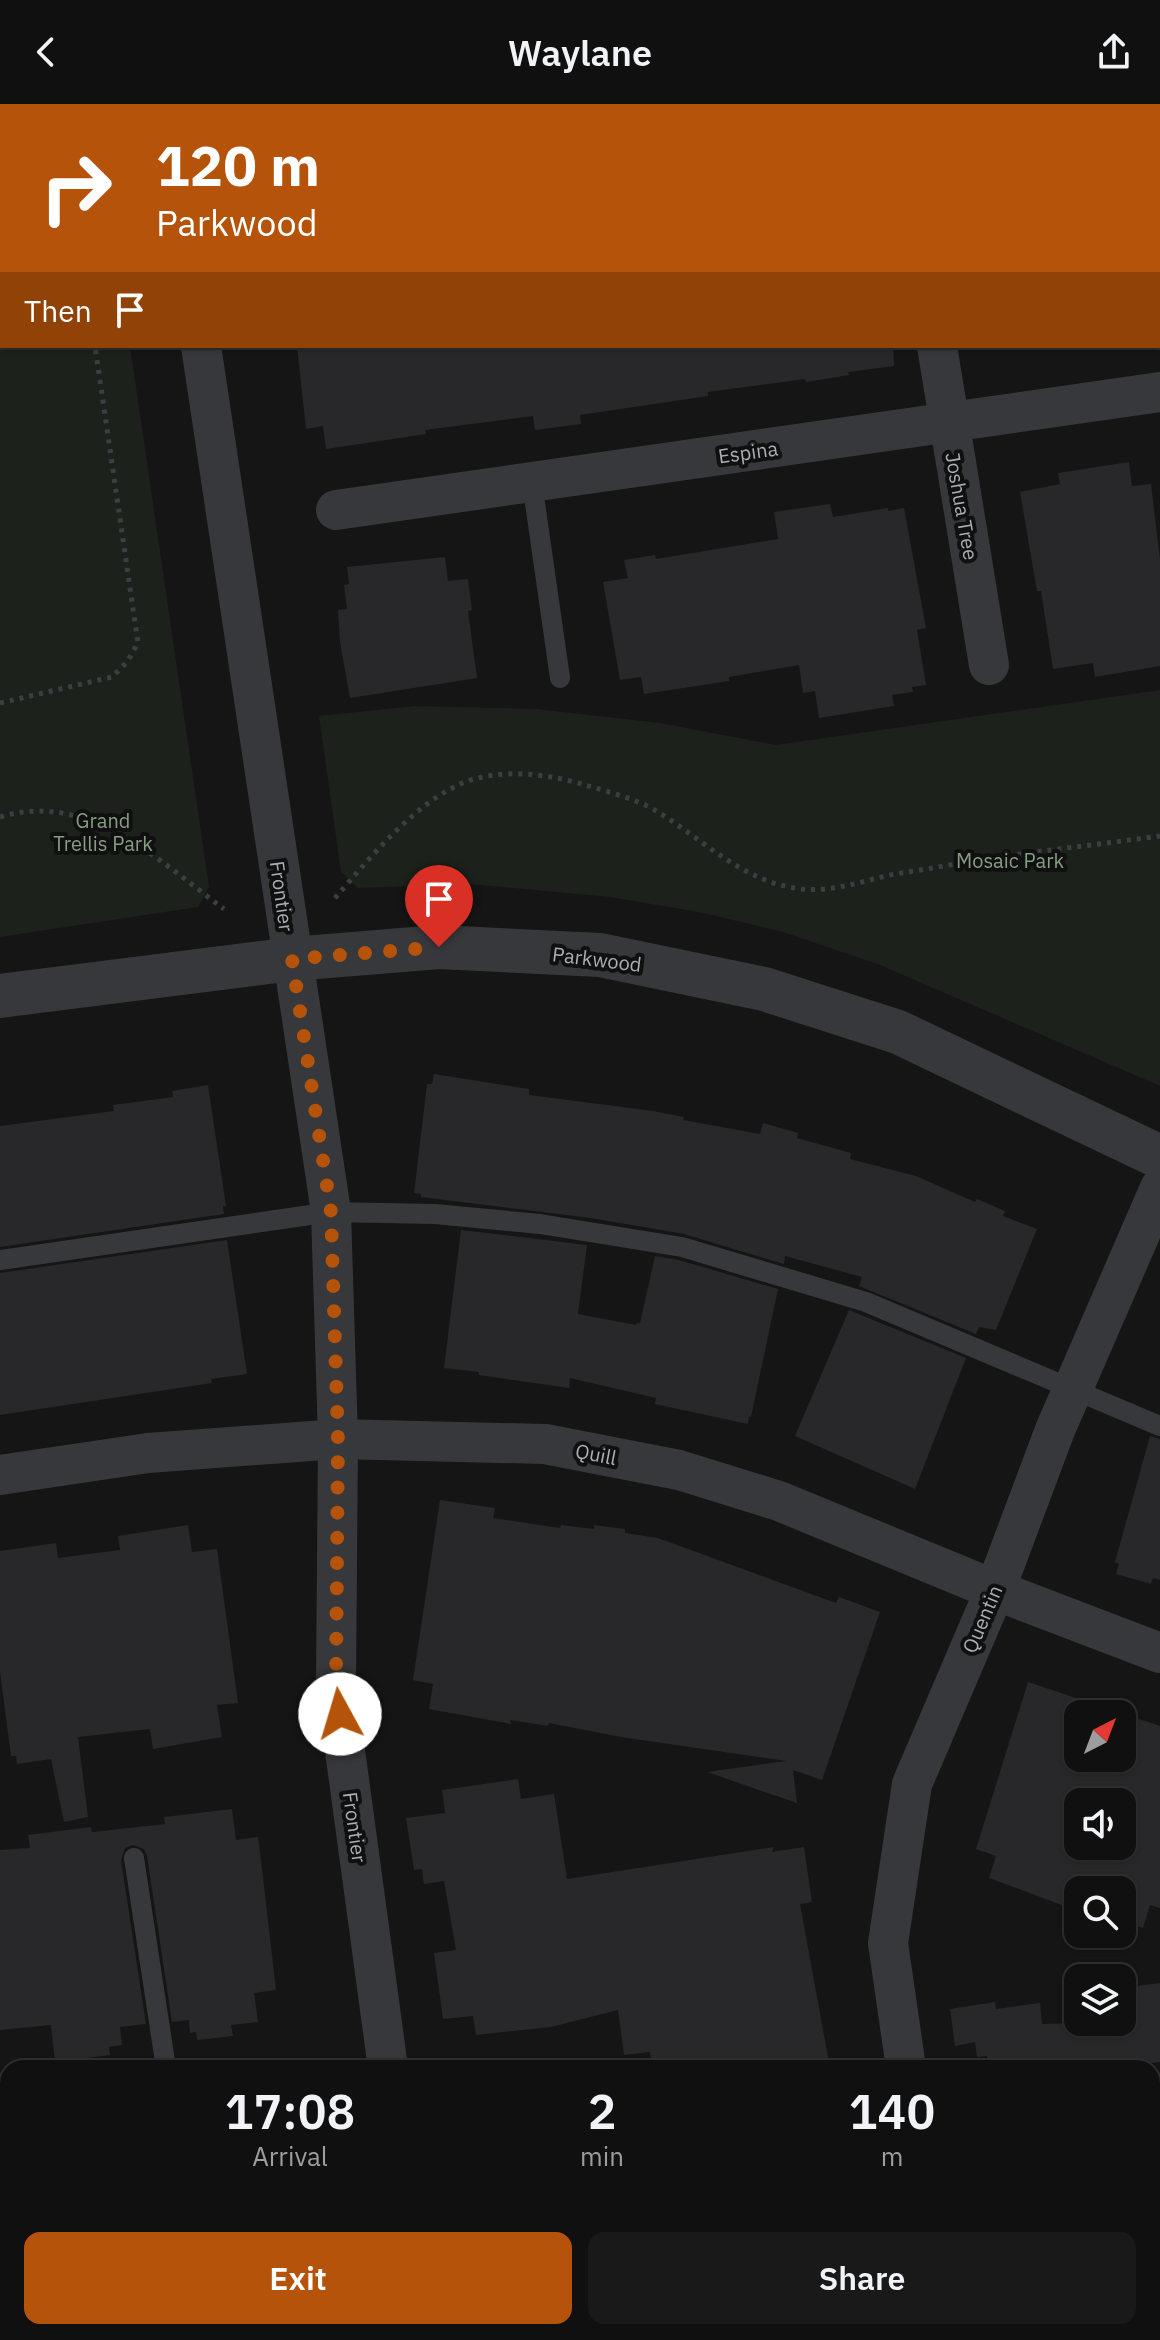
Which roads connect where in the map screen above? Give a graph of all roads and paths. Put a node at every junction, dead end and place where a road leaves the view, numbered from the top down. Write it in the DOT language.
graph roads {
  1 [pos="95,348"];
  2 [pos="201,348"];
  3 [pos="937,348"];
  4 [pos="1160,392"];
  5 [pos="948,423"];
  6 [pos="532,482"];
  7 [pos="336,510"];
  8 [pos="989,665"];
  9 [pos="560,678"];
  10 [pos="0,703"];
  11 [pos="0,817"];
  12 [pos="1160,836"];
  13 [pos="335,898"];
  14 [pos="224,909"];
  15 [pos="292,959"];
  16 [pos="0,996"];
  17 [pos="1160,1157"];
  18 [pos="1160,1188"];
  19 [pos="331,1212"];
  20 [pos="0,1260"];
  21 [pos="1072,1391"];
  22 [pos="1160,1426"];
  23 [pos="338,1439"];
  24 [pos="0,1475"];
  25 [pos="995,1590"];
  26 [pos="1160,1653"];
  27 [pos="134,1858"];
  28 [pos="165,2060"];
  29 [pos="387,2060"];
  30 [pos="905,2060"];
  1 -- 10 [label="path"];
  2 -- 15 [label="street, Frontier"];
  3 -- 5 [label="street, Joshua Tree"];
  4 -- 5 [label="street, Espina"];
  5 -- 6 [label="street, Espina"];
  5 -- 8 [label="street, Joshua Tree"];
  6 -- 7 [label="street, Espina"];
  6 -- 9 [label="lane"];
  11 -- 14 [label="path"];
  12 -- 13 [label="path"];
  15 -- 16 [label="street, Parkwood"];
  15 -- 17 [label="street, Parkwood"];
  15 -- 19 [label="street, Frontier"];
  18 -- 21 [label="street, Quentin"];
  19 -- 20 [label="lane"];
  19 -- 21 [label="lane"];
  19 -- 23 [label="street, Frontier"];
  21 -- 22 [label="lane"];
  21 -- 25 [label="street, Quentin"];
  23 -- 24 [label="street, Quill"];
  23 -- 25 [label="street, Quill"];
  23 -- 29 [label="street, Frontier"];
  25 -- 26 [label="street, Quill"];
  25 -- 30 [label="street, Quentin"];
  27 -- 28 [label="lane"];
}
